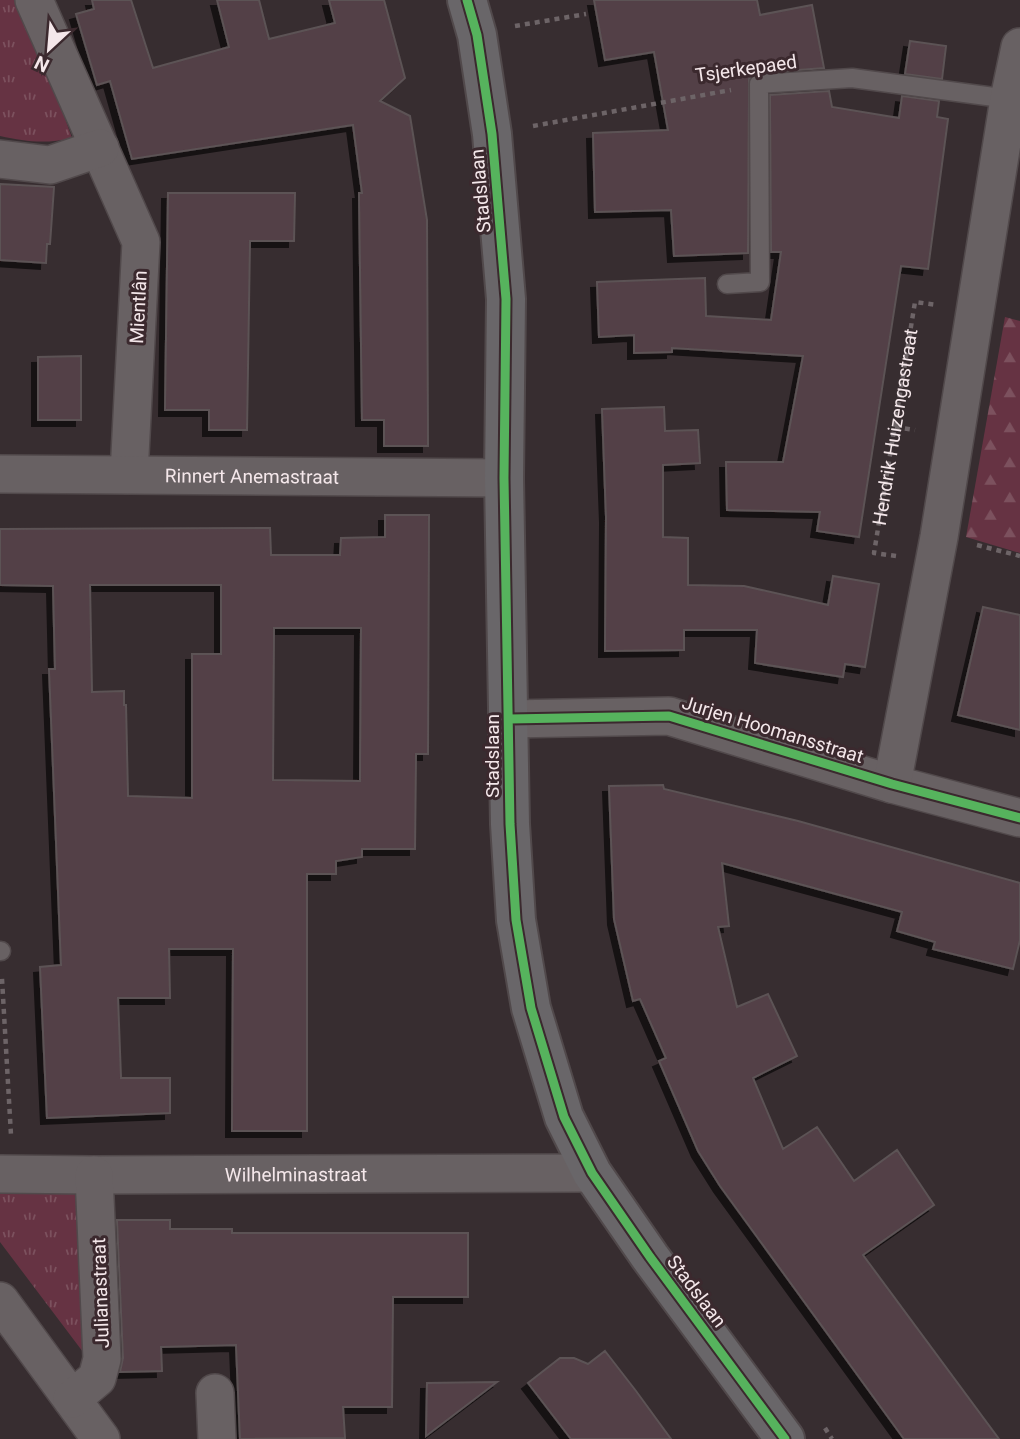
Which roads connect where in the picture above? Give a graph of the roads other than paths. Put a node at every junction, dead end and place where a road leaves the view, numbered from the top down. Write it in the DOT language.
graph roads {
  1 [pos="34,0"];
  2 [pos="472,17"];
  3 [pos="1020,47"];
  4 [pos="1009,99"];
  5 [pos="100,148"];
  6 [pos="0,159"];
  7 [pos="727,284"];
  8 [pos="0,474"];
  9 [pos="129,474"];
  10 [pos="504,478"];
  11 [pos="510,719"];
  12 [pos="892,784"];
  13 [pos="1020,818"];
  14 [pos="592,1172"];
  15 [pos="6,1174"];
  16 [pos="94,1175"];
  17 [pos="0,1301"];
  18 [pos="215,1393"];
  19 [pos="72,1399"];
  20 [pos="101,1439"];
  21 [pos="217,1439"];
  22 [pos="785,1439"];
  1 -- 5 [label="street, Mientlân"];
  2 -- 10 [label="street, Stadslaan"];
  3 -- 4 [label="street"];
  4 -- 7 [label="lane, Tsjerkepaed"];
  4 -- 12 [label="street"];
  5 -- 6 [label="street"];
  5 -- 9 [label="street, Mientlân"];
  8 -- 9 [label="street, Rinnert Anemastraat"];
  9 -- 10 [label="street, Rinnert Anemastraat"];
  10 -- 11 [label="street, Stadslaan"];
  11 -- 12 [label="street, Jurjen Hoomansstraat"];
  11 -- 14 [label="street, Stadslaan"];
  12 -- 13 [label="street, Jurjen Hoomansstraat"];
  14 -- 16 [label="street, Wilhelminastraat"];
  14 -- 22 [label="street, Stadslaan"];
  15 -- 16 [label="street, Wilhelminastraat"];
  16 -- 19 [label="street, Julianastraat"];
  17 -- 19 [label="street"];
  18 -- 21 [label="street"];
  19 -- 20 [label="street"];
}
